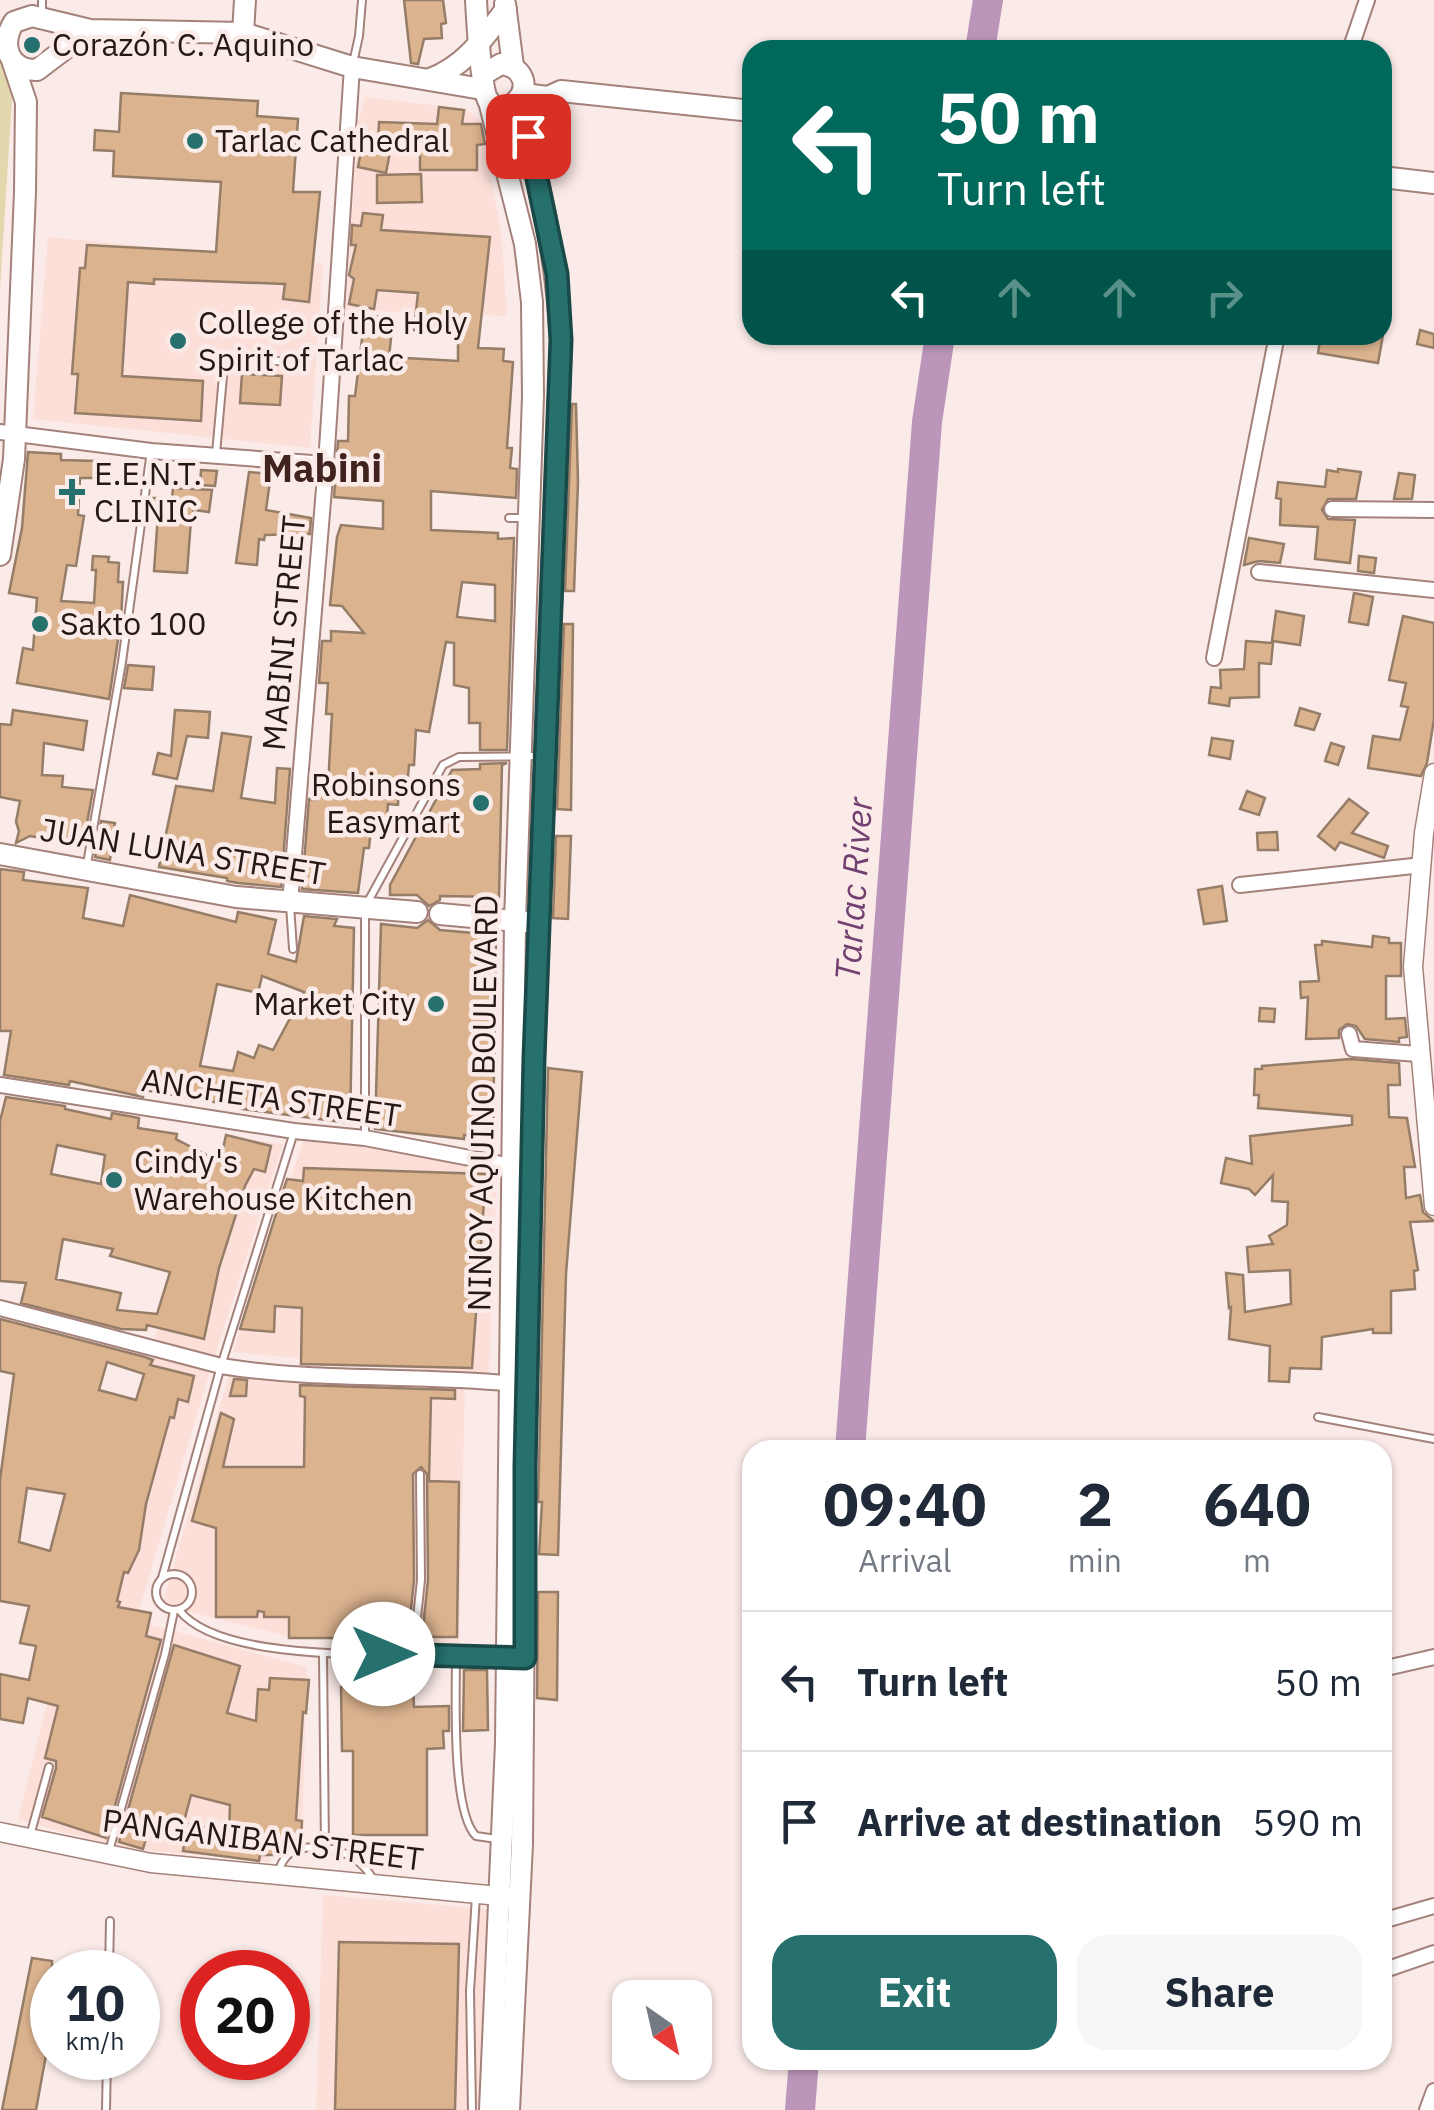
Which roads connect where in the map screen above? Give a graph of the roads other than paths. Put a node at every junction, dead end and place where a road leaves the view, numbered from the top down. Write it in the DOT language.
graph roads {
  1 [pos="246,0"];
  2 [pos="362,0"];
  3 [pos="476,0"];
  4 [pos="1367,0"];
  5 [pos="506,5"];
  6 [pos="39,14"];
  7 [pos="0,17"];
  8 [pos="90,30"];
  9 [pos="243,33"];
  10 [pos="1353,40"];
  11 [pos="480,43"];
  12 [pos="7,57"];
  13 [pos="54,58"];
  14 [pos="352,67"];
  15 [pos="428,80"];
  16 [pos="518,84"];
  17 [pos="485,88"];
  18 [pos="26,102"];
  19 [pos="742,110"];
  20 [pos="1392,178"];
  21 [pos="1434,183"];
  22 [pos="1275,345"];
  23 [pos="284,361"];
  24 [pos="8,432"];
  25 [pos="151,451"];
  26 [pos="216,456"];
  27 [pos="326,464"];
  28 [pos="1332,509"];
  29 [pos="1434,510"];
  30 [pos="0,555"];
  31 [pos="1259,572"];
  32 [pos="1434,590"];
  33 [pos="1214,658"];
  34 [pos="520,755"];
  35 [pos="543,756"];
  36 [pos="1434,773"];
  37 [pos="0,854"];
  38 [pos="1422,864"];
  39 [pos="86,870"];
  40 [pos="1240,885"];
  41 [pos="290,903"];
  42 [pos="364,907"];
  43 [pos="417,912"];
  44 [pos="440,914"];
  45 [pos="515,921"];
  46 [pos="539,924"];
  47 [pos="293,948"];
  48 [pos="1349,1034"];
  49 [pos="1418,1054"];
  50 [pos="0,1085"];
  51 [pos="294,1131"];
  52 [pos="365,1138"];
  53 [pos="522,1168"];
  54 [pos="1434,1206"];
  55 [pos="0,1308"];
  56 [pos="221,1366"];
  57 [pos="518,1384"];
  58 [pos="1318,1417"];
  59 [pos="1434,1439"];
  60 [pos="420,1474"];
  61 [pos="162,1578"];
  62 [pos="177,1610"];
  63 [pos="323,1654"];
  64 [pos="413,1654"];
  65 [pos="456,1655"];
  66 [pos="1434,1657"];
  67 [pos="517,1658"];
  68 [pos="1392,1668"];
  69 [pos="49,1767"];
  70 [pos="0,1832"];
  71 [pos="30,1838"];
  72 [pos="504,1839"];
  73 [pos="325,1850"];
  74 [pos="108,1853"];
  75 [pos="276,1876"];
  76 [pos="376,1886"];
  77 [pos="476,1895"];
  78 [pos="510,1897"];
  79 [pos="1434,1906"];
  80 [pos="1392,1918"];
  81 [pos="110,1922"];
  82 [pos="109,1950"];
  83 [pos="1434,1953"];
  84 [pos="1392,1967"];
  85 [pos="107,2080"];
  86 [pos="1434,2091"];
  87 [pos="106,2110"];
  88 [pos="472,2110"];
  89 [pos="490,2110"];
  90 [pos="510,2110"];
  91 [pos="1427,2110"];
  1 -- 9 [label="main road"];
  2 -- 14 [label="lane"];
  3 -- 11 [label="main road, NINOY AQUINO BOULEVARD"];
  4 -- 10 [label="street"];
  5 -- 11 [label="main road"];
  5 -- 16 [label="main road, NINOY AQUINO BOULEVARD"];
  6 -- 7 [label="street"];
  6 -- 8 [label="main road"];
  6 -- 12 [label="main road"];
  6 -- 13 [label="main road"];
  8 -- 9 [label="main road"];
  8 -- 13 [label="main road"];
  9 -- 14 [label="main road"];
  11 -- 15 [label="main road"];
  11 -- 17 [label="main road, NINOY AQUINO BOULEVARD"];
  12 -- 13 [label="main road"];
  12 -- 18 [label="main road"];
  13 -- 18 [label="main road"];
  14 -- 15 [label="main road"];
  14 -- 27 [label="street, MABINI STREET"];
  15 -- 17 [label="main road"];
  16 -- 17 [label="main road"];
  16 -- 17 [label="main road"];
  16 -- 19 [label="main road"];
  16 -- 35 [label="main road, NINOY AQUINO BOULEVARD"];
  17 -- 34 [label="main road, NINOY AQUINO BOULEVARD"];
  18 -- 24 [label="main road"];
  20 -- 21 [label="main road"];
  22 -- 33 [label="street"];
  23 -- 26 [label="lane"];
  24 -- 25 [label="street"];
  24 -- 30 [label="main road"];
  25 -- 26 [label="street"];
  25 -- 39 [label="lane"];
  26 -- 27 [label="street"];
  27 -- 41 [label="street, MABINI STREET"];
  28 -- 29 [label="street"];
  31 -- 32 [label="street"];
  34 -- 35 [label="lane"];
  34 -- 42 [label="lane"];
  34 -- 45 [label="main road, NINOY AQUINO BOULEVARD"];
  35 -- 46 [label="main road, NINOY AQUINO BOULEVARD"];
  36 -- 38 [label="street"];
  37 -- 39 [label="main road, JUAN LUNA STREET"];
  38 -- 40 [label="street"];
  38 -- 49 [label="street"];
  39 -- 41 [label="main road, JUAN LUNA STREET"];
  41 -- 42 [label="main road, JUAN LUNA STREET"];
  41 -- 47 [label="lane"];
  42 -- 43 [label="main road, JUAN LUNA STREET"];
  42 -- 52 [label="lane"];
  44 -- 45 [label="main road"];
  45 -- 46 [label="main road"];
  45 -- 53 [label="main road, NINOY AQUINO BOULEVARD"];
  46 -- 53 [label="main road, NINOY AQUINO BOULEVARD"];
  48 -- 49 [label="street"];
  49 -- 54 [label="street"];
  50 -- 51 [label="street, ANCHETA STREET"];
  51 -- 52 [label="street, ANCHETA STREET"];
  51 -- 56 [label="lane"];
  52 -- 53 [label="street, ANCHETA STREET"];
  53 -- 57 [label="main road, NINOY AQUINO BOULEVARD"];
  55 -- 56 [label="street"];
  56 -- 57 [label="street"];
  56 -- 61 [label="lane"];
  57 -- 67 [label="main road, NINOY AQUINO BOULEVARD"];
  58 -- 59 [label="lane"];
  60 -- 64 [label="lane"];
  61 -- 62 [label="lane"];
  61 -- 62 [label="lane"];
  62 -- 63 [label="lane"];
  62 -- 74 [label="lane"];
  63 -- 64 [label="lane"];
  63 -- 73 [label="lane"];
  64 -- 65 [label="lane"];
  65 -- 67 [label="lane"];
  65 -- 72 [label="lane"];
  66 -- 68 [label="street"];
  67 -- 72 [label="main road, NINOY AQUINO BOULEVARD"];
  67 -- 78 [label="main road, NINOY AQUINO BOULEVARD"];
  69 -- 71 [label="lane"];
  70 -- 71 [label="street, PANGANIBAN STREET"];
  71 -- 74 [label="street, PANGANIBAN STREET"];
  72 -- 78 [label="main road, NINOY AQUINO BOULEVARD"];
  73 -- 75 [label="lane"];
  73 -- 76 [label="lane"];
  74 -- 75 [label="street, PANGANIBAN STREET"];
  75 -- 76 [label="street, PANGANIBAN STREET"];
  76 -- 77 [label="street, PANGANIBAN STREET"];
  77 -- 78 [label="street, PANGANIBAN STREET"];
  77 -- 88 [label="lane"];
  78 -- 89 [label="main road, NINOY AQUINO BOULEVARD"];
  78 -- 90 [label="main road, NINOY AQUINO BOULEVARD"];
  79 -- 80 [label="street"];
  81 -- 82 [label="lane"];
  83 -- 84 [label="street"];
  85 -- 87 [label="lane"];
  86 -- 91 [label="street"];
}
